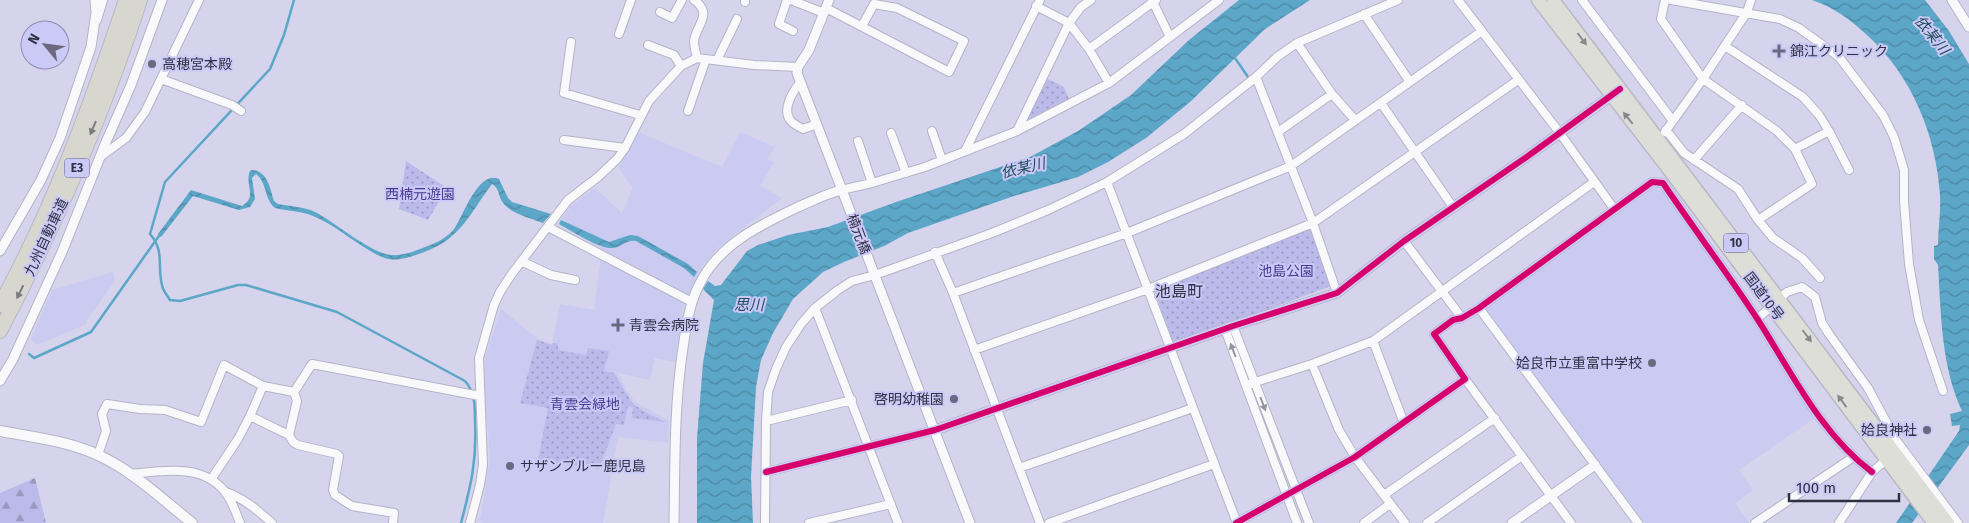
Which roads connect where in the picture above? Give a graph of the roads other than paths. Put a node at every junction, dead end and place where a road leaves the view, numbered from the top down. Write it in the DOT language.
graph roads {
  1 [pos="95,0"];
  2 [pos="103,0"];
  3 [pos="120,0"];
  4 [pos="126,0"];
  5 [pos="140,0"];
  6 [pos="144,0"];
  7 [pos="162,0"];
  8 [pos="199,0"];
  9 [pos="630,0"];
  10 [pos="682,0"];
  11 [pos="694,0"];
  12 [pos="789,0"];
  13 [pos="1091,0"];
  14 [pos="1218,0"];
  15 [pos="1398,0"];
  16 [pos="1458,0"];
  17 [pos="1538,0"];
  18 [pos="1553,0"];
  19 [pos="1582,0"];
  20 [pos="1666,0"];
  21 [pos="1671,0"];
  22 [pos="1751,0"];
  23 [pos="1952,0"];
  24 [pos="1154,1"];
  25 [pos="1038,3"];
  26 [pos="826,7"];
  27 [pos="1748,10"];
  28 [pos="660,12"];
  29 [pos="1364,14"];
  30 [pos="737,19"];
  31 [pos="1069,23"];
  32 [pos="862,26"];
  33 [pos="1969,27"];
  34 [pos="95,30"];
  35 [pos="793,31"];
  36 [pos="1482,31"];
  37 [pos="620,34"];
  38 [pos="1170,37"];
  39 [pos="571,42"];
  40 [pos="1296,43"];
  41 [pos="648,46"];
  42 [pos="1725,46"];
  43 [pos="1089,49"];
  44 [pos="697,58"];
  45 [pos="706,58"];
  46 [pos="716,60"];
  47 [pos="681,66"];
  48 [pos="798,67"];
  49 [pos="1256,77"];
  50 [pos="161,79"];
  51 [pos="1703,79"];
  52 [pos="1518,80"];
  53 [pos="1410,82"];
  54 [pos="800,83"];
  55 [pos="1109,83"];
  56 [pos="1615,92"];
  57 [pos="1332,94"];
  58 [pos="1381,103"];
  59 [pos="104,104"];
  60 [pos="1742,105"];
  61 [pos="237,109"];
  62 [pos="688,111"];
  63 [pos="640,115"];
  64 [pos="1355,120"];
  65 [pos="1672,122"];
  66 [pos="817,124"];
  67 [pos="932,131"];
  68 [pos="1017,131"];
  69 [pos="1829,131"];
  70 [pos="1278,132"];
  71 [pos="1559,132"];
  72 [pos="891,133"];
  73 [pos="1657,137"];
  74 [pos="75,140"];
  75 [pos="564,140"];
  76 [pos="858,141"];
  77 [pos="625,148"];
  78 [pos="1795,149"];
  79 [pos="966,151"];
  80 [pos="1416,153"];
  81 [pos="100,157"];
  82 [pos="942,160"];
  83 [pos="1694,160"];
  84 [pos="1291,166"];
  85 [pos="1849,170"];
  86 [pos="906,173"];
  87 [pos="1107,182"];
  88 [pos="1594,182"];
  89 [pos="872,183"];
  90 [pos="843,194"];
  91 [pos="1453,207"];
  92 [pos="1615,210"];
  93 [pos="1758,220"];
  94 [pos="1313,223"];
  95 [pos="548,227"];
  96 [pos="1127,232"];
  97 [pos="1404,241"];
  98 [pos="0,251"];
  99 [pos="935,252"];
  100 [pos="523,262"];
  101 [pos="874,273"];
  102 [pos="1820,278"];
  103 [pos="575,280"];
  104 [pos="1148,289"];
  105 [pos="1442,291"];
  106 [pos="1337,293"];
  107 [pos="953,294"];
  108 [pos="692,302"];
  109 [pos="1775,302"];
  110 [pos="0,305"];
  111 [pos="815,308"];
  112 [pos="1480,308"];
  113 [pos="1462,318"];
  114 [pos="1757,319"];
  115 [pos="1229,327"];
  116 [pos="0,331"];
  117 [pos="1374,341"];
  118 [pos="1171,349"];
  119 [pos="974,350"];
  120 [pos="1312,364"];
  121 [pos="1465,379"];
  122 [pos="0,380"];
  123 [pos="1250,384"];
  124 [pos="263,386"];
  125 [pos="1943,391"];
  126 [pos="294,392"];
  127 [pos="479,396"];
  128 [pos="852,400"];
  129 [pos="996,408"];
  130 [pos="1193,408"];
  131 [pos="250,416"];
  132 [pos="1495,418"];
  133 [pos="766,422"];
  134 [pos="1404,423"];
  135 [pos="935,430"];
  136 [pos="0,431"];
  137 [pos="289,435"];
  138 [pos="870,447"];
  139 [pos="98,455"];
  140 [pos="1522,456"];
  141 [pos="1355,458"];
  142 [pos="1852,458"];
  143 [pos="1886,460"];
  144 [pos="1214,464"];
  145 [pos="1595,465"];
  146 [pos="1019,468"];
  147 [pos="766,472"];
  148 [pos="1872,472"];
  149 [pos="131,474"];
  150 [pos="212,478"];
  151 [pos="1919,487"];
  152 [pos="1296,489"];
  153 [pos="226,492"];
  154 [pos="1287,494"];
  155 [pos="1384,495"];
  156 [pos="1551,495"];
  157 [pos="1930,501"];
  158 [pos="891,504"];
  159 [pos="1390,504"];
  160 [pos="192,523"];
  161 [pos="240,523"];
  162 [pos="272,523"];
  163 [pos="393,523"];
  164 [pos="470,523"];
  165 [pos="674,523"];
  166 [pos="764,523"];
  167 [pos="809,523"];
  168 [pos="898,523"];
  169 [pos="970,523"];
  170 [pos="1040,523"];
  171 [pos="1049,523"];
  172 [pos="1237,523"];
  173 [pos="1297,523"];
  174 [pos="1309,523"];
  175 [pos="1364,523"];
  176 [pos="1404,523"];
  177 [pos="1427,523"];
  178 [pos="1512,523"];
  179 [pos="1571,523"];
  180 [pos="1638,523"];
  181 [pos="1755,523"];
  182 [pos="1839,523"];
  183 [pos="1934,523"];
  184 [pos="1948,523"];
  185 [pos="1958,523"];
  1 -- 34 [label="street"];
  2 -- 34 [label="street"];
  3 -- 74 [label="highway"];
  4 -- 74 [label="highway, 九州自動車道 / E3"];
  5 -- 59 [label="highway, 九州自動車道 / E3"];
  6 -- 59 [label="highway"];
  7 -- 81 [label="street"];
  8 -- 50 [label="street"];
  9 -- 37 [label="street"];
  10 -- 28 [label="street"];
  11 -- 44 [label="street"];
  12 -- 26 [label="street"];
  12 -- 35 [label="street"];
  13 -- 31 [label="street"];
  14 -- 38 [label="street"];
  15 -- 29 [label="street"];
  16 -- 36 [label="street"];
  17 -- 56 [label="highway, 国道10号 / 10"];
  18 -- 56 [label="highway, 国道10号 / 10, one-way"];
  19 -- 65 [label="street"];
  20 -- 51 [label="street"];
  21 -- 27 [label="street"];
  22 -- 27 [label="street"];
  23 -- 33 [label="street"];
  24 -- 38 [label="street"];
  24 -- 43 [label="street"];
  25 -- 31 [label="street"];
  25 -- 79 [label="street"];
  26 -- 32 [label="street"];
  26 -- 48 [label="street"];
  27 -- 42 [label="street"];
  27 -- 125 [label="street"];
  29 -- 40 [label="street"];
  29 -- 53 [label="street"];
  30 -- 46 [label="street"];
  31 -- 43 [label="street"];
  31 -- 68 [label="street"];
  32 -- 32 [label="street"];
  34 -- 98 [label="street"];
  36 -- 52 [label="street"];
  36 -- 53 [label="street"];
  38 -- 55 [label="street"];
  39 -- 63 [label="street"];
  40 -- 49 [label="street"];
  40 -- 57 [label="street"];
  41 -- 47 [label="street"];
  42 -- 51 [label="street"];
  42 -- 69 [label="street"];
  43 -- 55 [label="street"];
  44 -- 45 [label="street"];
  44 -- 47 [label="street"];
  45 -- 46 [label="street"];
  45 -- 62 [label="street"];
  46 -- 48 [label="street"];
  47 -- 63 [label="street"];
  48 -- 54 [label="street, 楠元橋"];
  49 -- 70 [label="street"];
  49 -- 87 [label="street"];
  50 -- 61 [label="street"];
  50 -- 81 [label="street"];
  51 -- 60 [label="street"];
  51 -- 65 [label="street"];
  52 -- 71 [label="street"];
  52 -- 80 [label="street"];
  53 -- 58 [label="street"];
  54 -- 66 [label="street, 楠元橋"];
  54 -- 66 [label="street"];
  55 -- 68 [label="street"];
  56 -- 71 [label="street"];
  56 -- 73 [label="highway, 国道10号 / 10"];
  57 -- 64 [label="street"];
  57 -- 70 [label="street"];
  58 -- 64 [label="street"];
  58 -- 80 [label="street"];
  59 -- 116 [label="highway, 九州自動車道 / E3, one-way"];
  60 -- 78 [label="street"];
  60 -- 83 [label="street"];
  63 -- 77 [label="street"];
  64 -- 84 [label="street"];
  65 -- 73 [label="street"];
  66 -- 90 [label="street, 楠元橋"];
  67 -- 82 [label="street"];
  68 -- 79 [label="street"];
  69 -- 78 [label="street"];
  69 -- 85 [label="street"];
  70 -- 84 [label="street"];
  71 -- 88 [label="street"];
  71 -- 91 [label="street"];
  72 -- 86 [label="street"];
  73 -- 83 [label="street"];
  73 -- 109 [label="highway, 国道10号 / 10"];
  74 -- 110 [label="highway, 九州自動車道 / E3"];
  75 -- 77 [label="street"];
  76 -- 89 [label="street"];
  77 -- 95 [label="street"];
  78 -- 93 [label="street"];
  79 -- 82 [label="street"];
  80 -- 91 [label="street"];
  80 -- 94 [label="street"];
  81 -- 122 [label="street"];
  82 -- 86 [label="street"];
  83 -- 93 [label="street"];
  84 -- 94 [label="street"];
  84 -- 96 [label="street"];
  86 -- 89 [label="street"];
  87 -- 96 [label="street"];
  87 -- 99 [label="street"];
  88 -- 92 [label="street"];
  88 -- 105 [label="street"];
  89 -- 90 [label="street"];
  90 -- 101 [label="street, 楠元橋"];
  90 -- 108 [label="street"];
  91 -- 97 [label="street"];
  92 -- 112 [label="street"];
  92 -- 114 [label="street"];
  93 -- 102 [label="street"];
  94 -- 104 [label="street"];
  94 -- 106 [label="street"];
  95 -- 100 [label="street"];
  95 -- 108 [label="street"];
  96 -- 104 [label="street"];
  96 -- 107 [label="street"];
  97 -- 105 [label="street"];
  97 -- 106 [label="street"];
  99 -- 101 [label="street"];
  99 -- 107 [label="street"];
  100 -- 103 [label="street"];
  100 -- 127 [label="street"];
  101 -- 111 [label="street"];
  101 -- 135 [label="street, 楠元橋"];
  104 -- 118 [label="street"];
  104 -- 119 [label="street"];
  105 -- 113 [label="street"];
  105 -- 117 [label="street"];
  106 -- 115 [label="street"];
  107 -- 119 [label="street"];
  108 -- 165 [label="street"];
  109 -- 114 [label="street"];
  143 -- 109 [label="highway, 国道10号 / 10, one-way"];
  109 -- 151 [label="highway, 国道10号 / 10, one-way"];
  109 -- 151 [label="street"];
  111 -- 128 [label="street"];
  111 -- 133 [label="street"];
  112 -- 113 [label="street"];
  112 -- 145 [label="street"];
  113 -- 121 [label="street"];
  114 -- 142 [label="street"];
  115 -- 118 [label="street"];
  115 -- 123 [label="street"];
  117 -- 120 [label="street"];
  117 -- 134 [label="street"];
  118 -- 129 [label="street"];
  118 -- 130 [label="street"];
  119 -- 129 [label="street"];
  120 -- 123 [label="street"];
  120 -- 141 [label="street"];
  121 -- 132 [label="street"];
  121 -- 134 [label="street"];
  123 -- 152 [label="street, one-way"];
  123 -- 154 [label="street"];
  124 -- 126 [label="street"];
  124 -- 131 [label="street"];
  124 -- 139 [label="street"];
  126 -- 127 [label="street"];
  126 -- 137 [label="street"];
  127 -- 164 [label="street"];
  128 -- 133 [label="street"];
  128 -- 138 [label="street"];
  129 -- 135 [label="street"];
  129 -- 146 [label="street"];
  130 -- 144 [label="street"];
  130 -- 146 [label="street"];
  131 -- 137 [label="street"];
  131 -- 150 [label="street"];
  132 -- 140 [label="street"];
  132 -- 155 [label="street"];
  133 -- 147 [label="street"];
  134 -- 141 [label="street"];
  135 -- 138 [label="street"];
  135 -- 169 [label="street, 楠元橋"];
  136 -- 139 [label="main road"];
  137 -- 163 [label="street"];
  138 -- 147 [label="street"];
  138 -- 158 [label="street"];
  139 -- 149 [label="main road"];
  140 -- 156 [label="street"];
  140 -- 177 [label="street"];
  141 -- 152 [label="street"];
  141 -- 155 [label="street"];
  142 -- 148 [label="street"];
  142 -- 181 [label="street"];
  143 -- 148 [label="street"];
  143 -- 151 [label="highway, 国道10号 / 10"];
  144 -- 171 [label="street"];
  144 -- 172 [label="street"];
  145 -- 156 [label="street"];
  145 -- 180 [label="street"];
  146 -- 170 [label="street"];
  147 -- 166 [label="street"];
  148 -- 182 [label="street"];
  149 -- 150 [label="street"];
  149 -- 160 [label="main road"];
  150 -- 153 [label="street"];
  151 -- 157 [label="highway, 国道10号 / 10"];
  151 -- 157 [label="street"];
  152 -- 154 [label="street"];
  152 -- 174 [label="street"];
  153 -- 161 [label="street"];
  153 -- 162 [label="street"];
  154 -- 172 [label="street"];
  154 -- 173 [label="street"];
  155 -- 159 [label="street"];
  156 -- 178 [label="street"];
  156 -- 179 [label="street"];
  157 -- 183 [label="highway, 国道10号 / 10"];
  157 -- 184 [label="highway, 国道10号 / 10"];
  157 -- 185 [label="street"];
  158 -- 167 [label="street"];
  158 -- 168 [label="street"];
  159 -- 175 [label="street"];
  159 -- 176 [label="street"];
}
